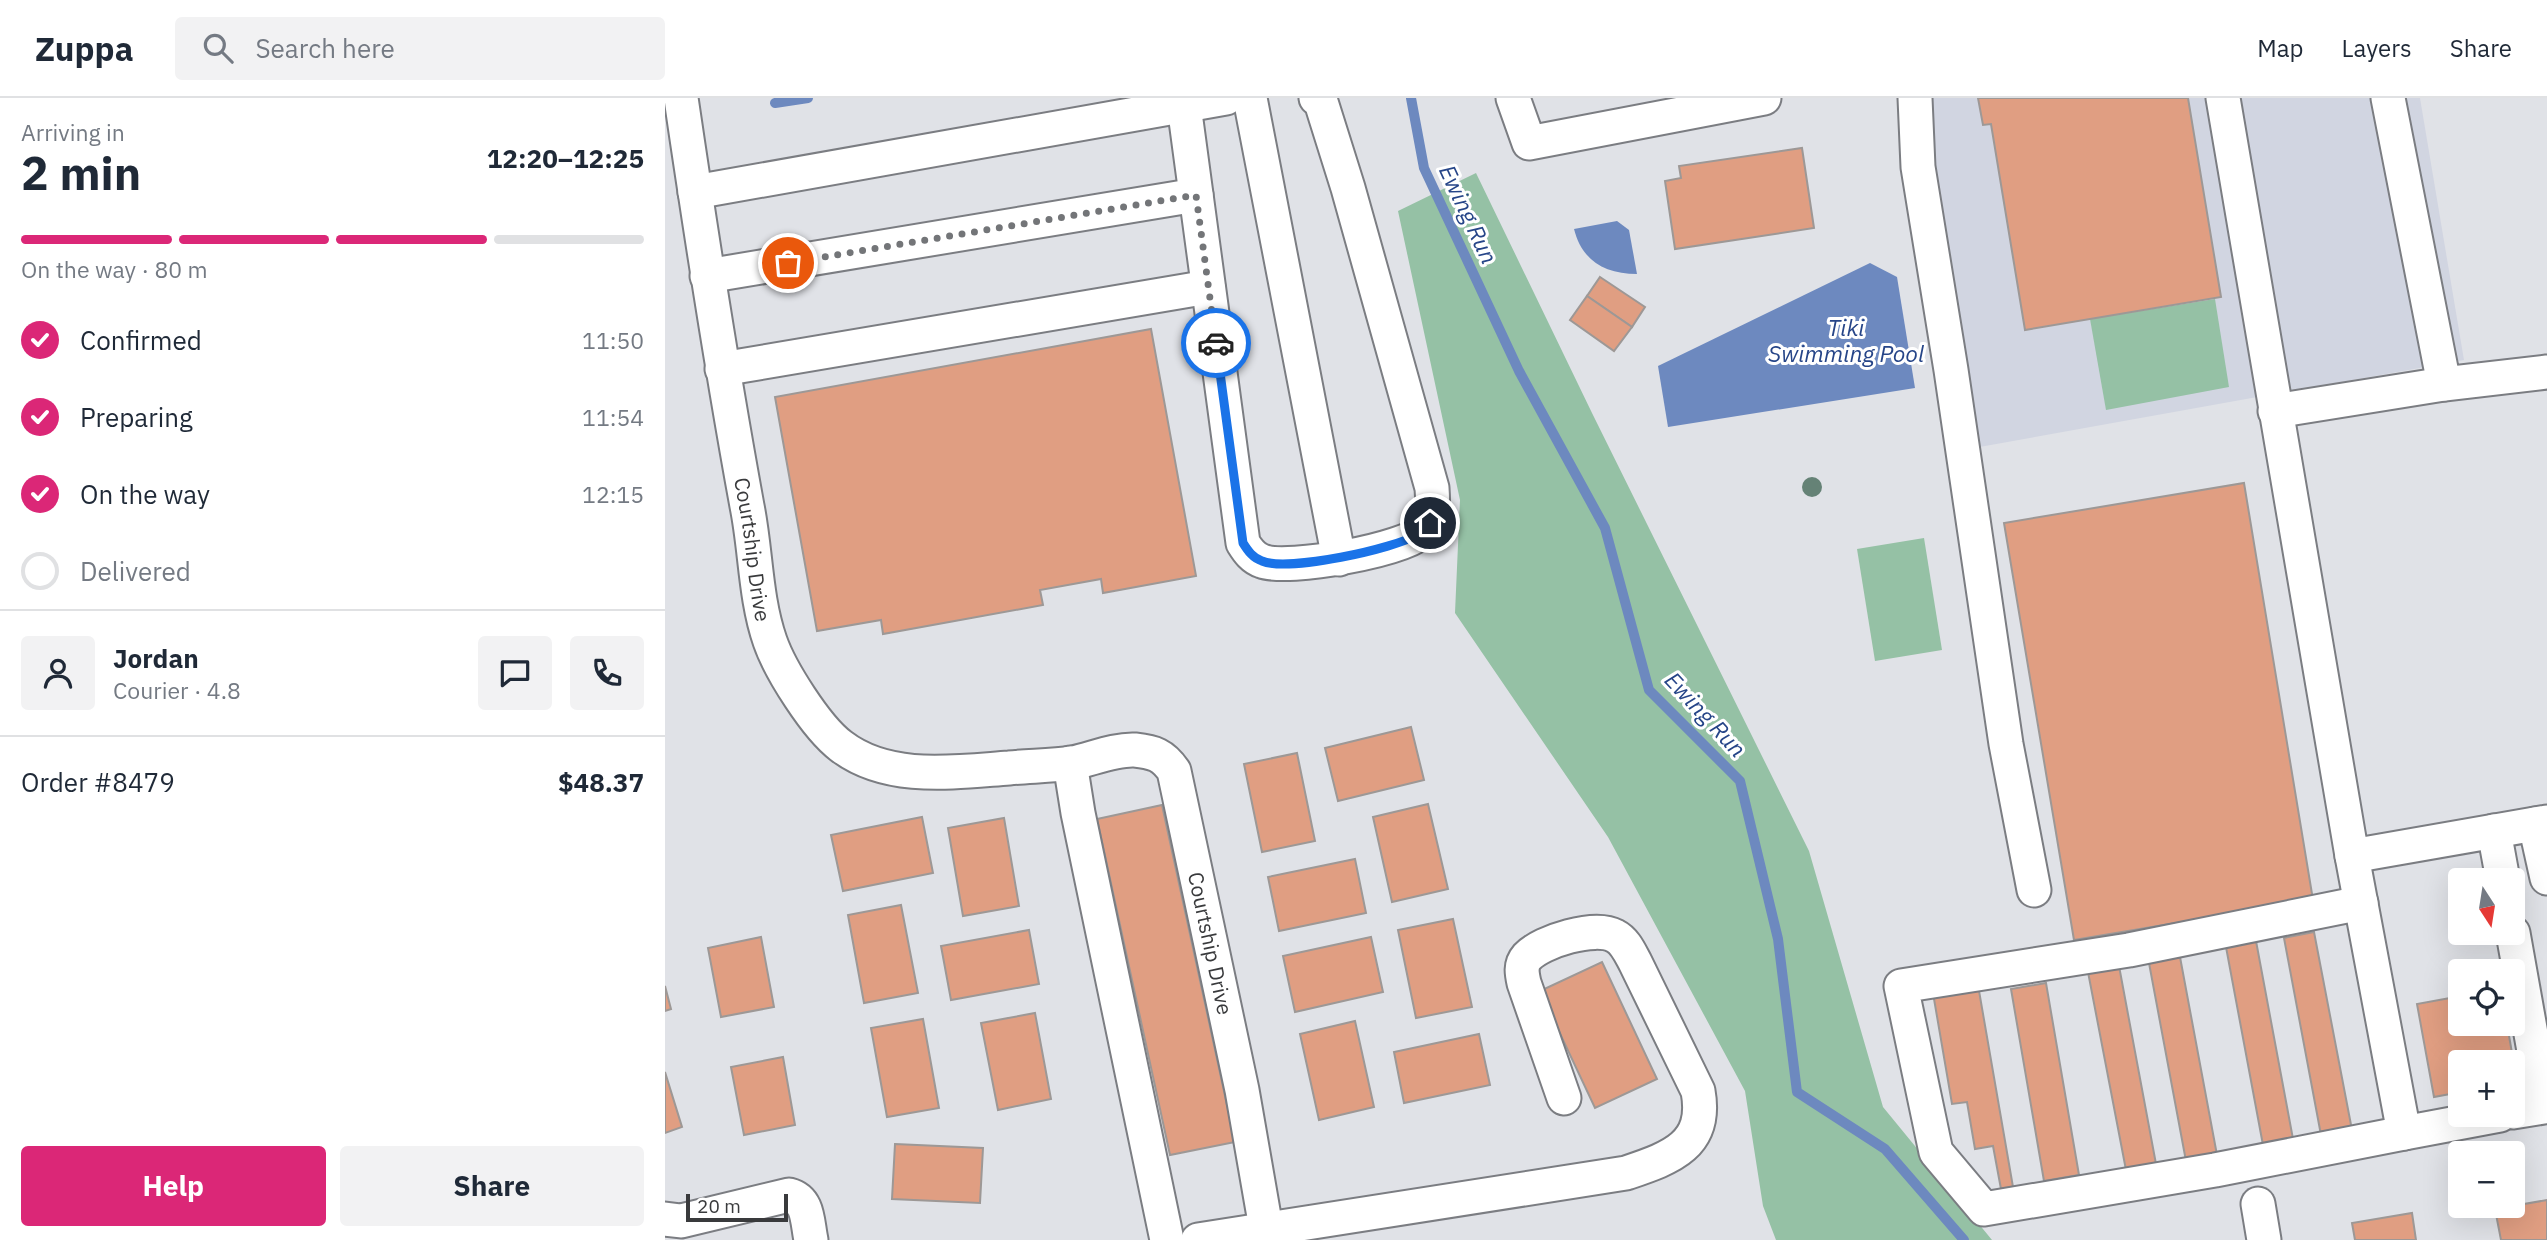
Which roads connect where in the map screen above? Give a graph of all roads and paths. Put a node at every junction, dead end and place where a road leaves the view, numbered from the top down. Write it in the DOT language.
graph roads {
  1 [pos="681,98"];
  2 [pos="1226,98"];
  3 [pos="1250,98"];
  4 [pos="1316,98"];
  5 [pos="1513,98"];
  6 [pos="1764,98"];
  7 [pos="1915,98"];
  8 [pos="2223,98"];
  9 [pos="2388,98"];
  10 [pos="1184,102"];
  11 [pos="695,192"];
  12 [pos="1196,195"];
  13 [pos="706,276"];
  14 [pos="1208,287"];
  15 [pos="722,369"];
  16 [pos="2547,372"];
  17 [pos="2444,384"];
  18 [pos="2275,411"];
  19 [pos="1339,559"];
  20 [pos="1070,763"];
  21 [pos="2541,823"];
  22 [pos="2494,831"];
  23 [pos="2352,856"];
  24 [pos="2501,868"];
  25 [pos="2547,878"];
  26 [pos="2034,890"];
  27 [pos="2361,903"];
  28 [pos="2515,945"];
  29 [pos="1564,1098"];
  30 [pos="2525,1110"];
  31 [pos="2448,1125"];
  32 [pos="2404,1133"];
  33 [pos="2258,1204"];
  34 [pos="665,1219"];
  35 [pos="1266,1228"];
  36 [pos="811,1240"];
  37 [pos="1167,1240"];
  38 [pos="1198,1240"];
  39 [pos="2265,1240"];
  1 -- 11 [label="street, Courtship Drive"];
  2 -- 10 [label="street"];
  3 -- 19 [label="street"];
  4 -- 19 [label="street"];
  5 -- 6 [label="street"];
  7 -- 26 [label="street"];
  8 -- 18 [label="street"];
  9 -- 17 [label="street"];
  10 -- 11 [label="street"];
  10 -- 12 [label="street"];
  11 -- 13 [label="street, Courtship Drive"];
  12 -- 13 [label="street"];
  12 -- 14 [label="street"];
  13 -- 15 [label="street, Courtship Drive"];
  14 -- 15 [label="street"];
  14 -- 19 [label="street"];
  15 -- 20 [label="street, Courtship Drive"];
  16 -- 17 [label="street"];
  17 -- 18 [label="street"];
  18 -- 23 [label="street"];
  20 -- 35 [label="street, Courtship Drive"];
  20 -- 37 [label="street"];
  21 -- 22 [label="street"];
  21 -- 25 [label="street"];
  22 -- 23 [label="street"];
  22 -- 24 [label="street"];
  23 -- 27 [label="street"];
  27 -- 32 [label="street"];
  27 -- 32 [label="street"];
  28 -- 30 [label="street"];
  29 -- 35 [label="street"];
  31 -- 32 [label="street"];
  33 -- 39 [label="street"];
  34 -- 36 [label="street"];
  35 -- 38 [label="street"];
}
